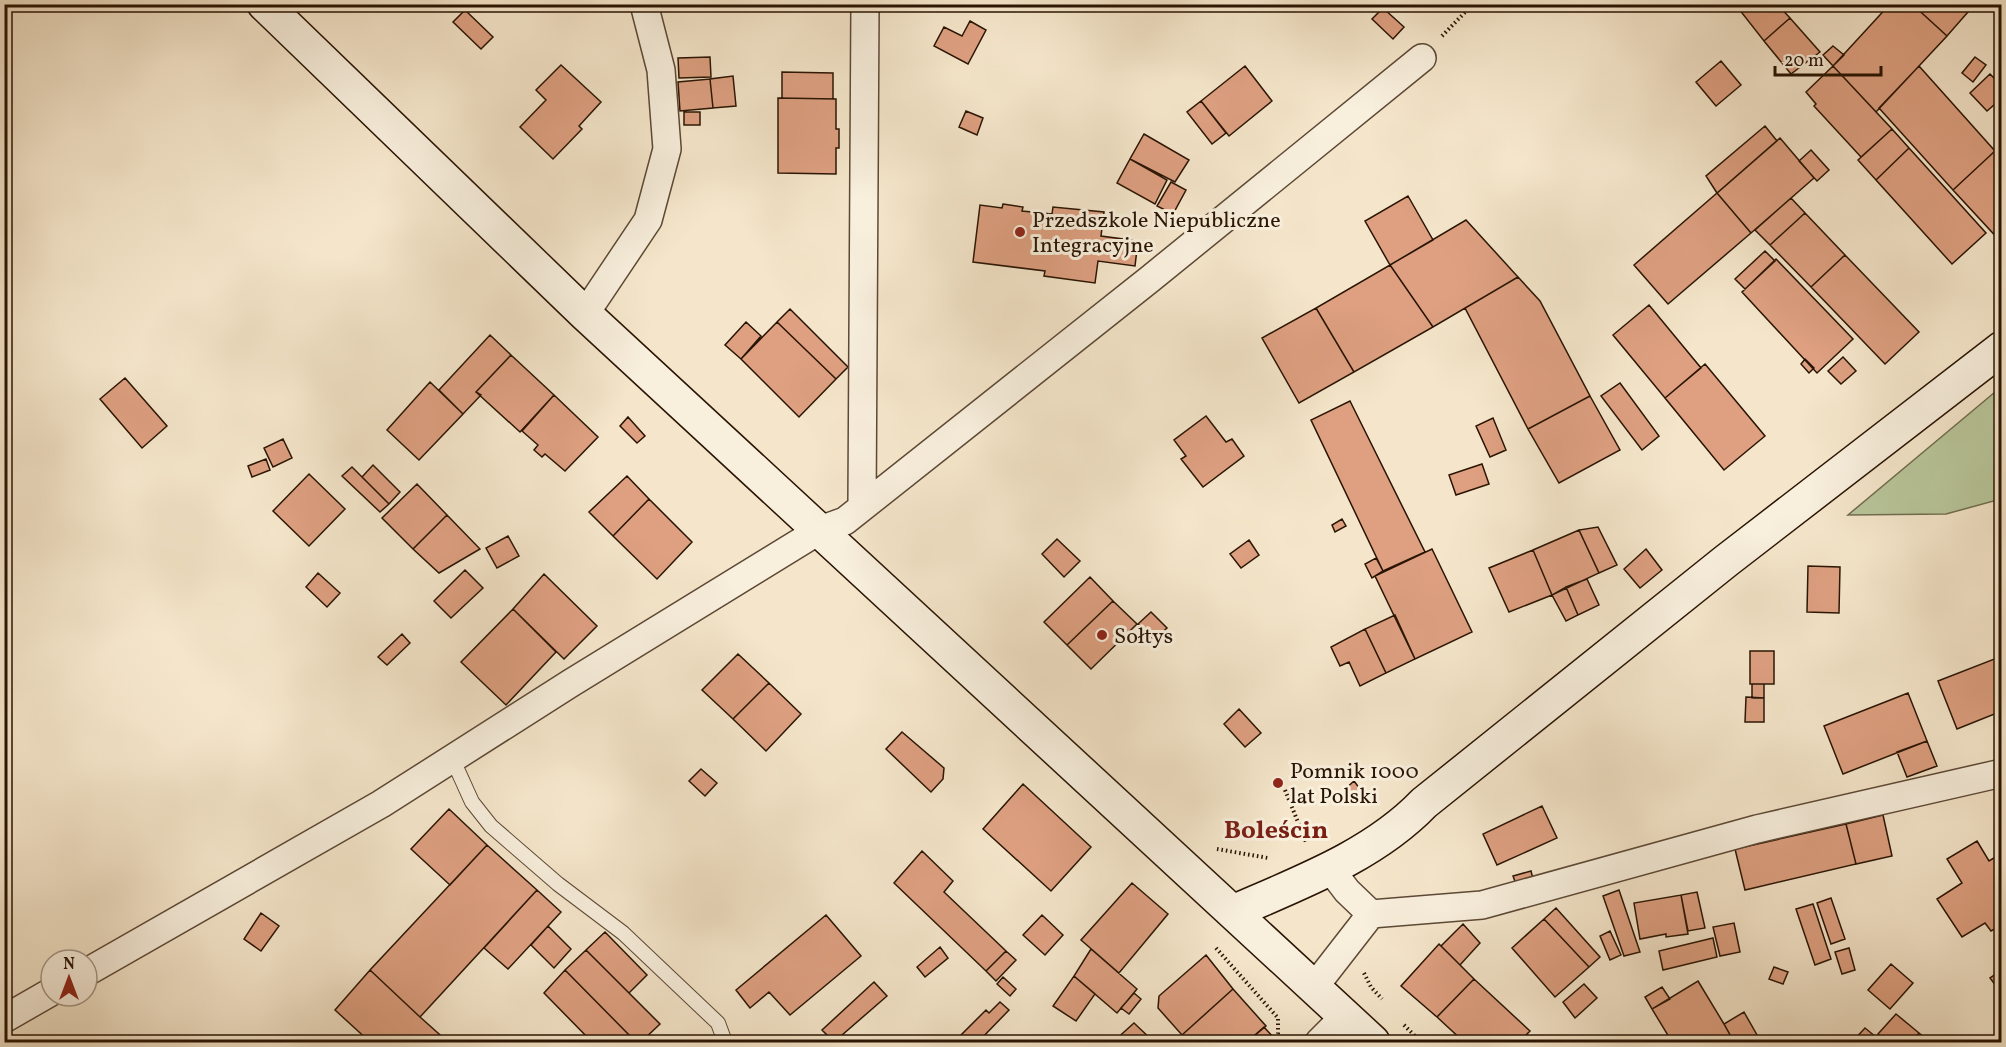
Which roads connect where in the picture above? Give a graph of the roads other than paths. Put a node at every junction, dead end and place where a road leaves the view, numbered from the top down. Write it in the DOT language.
graph roads {
  1 [pos="264,4"];
  2 [pos="644,4"];
  3 [pos="865,4"];
  4 [pos="1422,58"];
  5 [pos="585,314"];
  6 [pos="2001,348"];
  7 [pos="862,507"];
  8 [pos="820,530"];
  9 [pos="453,760"];
  10 [pos="2001,773"];
  11 [pos="1331,870"];
  12 [pos="1233,912"];
  13 [pos="1371,914"];
  14 [pos="99,965"];
  15 [pos="1315,986"];
  16 [pos="39,999"];
  17 [pos="1345,1016"];
  18 [pos="4,1018"];
  19 [pos="725,1042"];
  20 [pos="1319,1042"];
  21 [pos="1373,1042"];
  1 -- 5 [label="main road"];
  2 -- 5 [label="street"];
  3 -- 7 [label="street"];
  4 -- 7 [label="street"];
  5 -- 8 [label="main road"];
  6 -- 11 [label="main road"];
  7 -- 8 [label="street"];
  8 -- 9 [label="street"];
  8 -- 12 [label="main road"];
  9 -- 14 [label="street"];
  9 -- 19 [label="lane"];
  10 -- 13 [label="street"];
  11 -- 12 [label="main road"];
  11 -- 13 [label="street"];
  12 -- 15 [label="main road"];
  13 -- 15 [label="street"];
  15 -- 17 [label="main road"];
  16 -- 18 [label="street"];
  17 -- 20 [label="street"];
  17 -- 21 [label="main road"];
}
